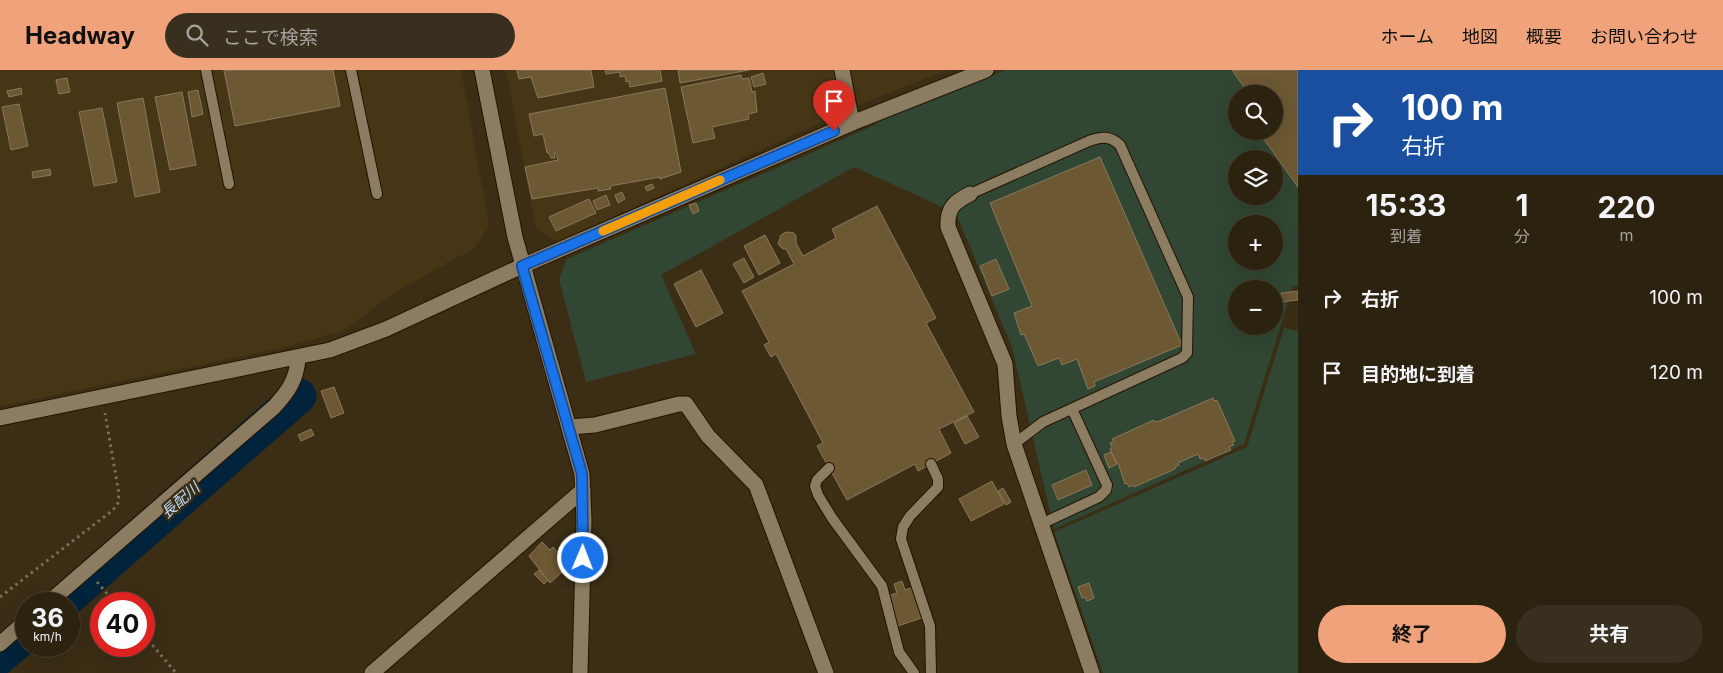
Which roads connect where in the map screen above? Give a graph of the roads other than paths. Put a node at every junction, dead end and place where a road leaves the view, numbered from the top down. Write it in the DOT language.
graph roads {
  1 [pos="206,70"];
  2 [pos="351,70"];
  3 [pos="482,70"];
  4 [pos="842,70"];
  5 [pos="986,70"];
  6 [pos="852,123"];
  7 [pos="229,184"];
  8 [pos="377,194"];
  9 [pos="970,194"];
  10 [pos="522,266"];
  11 [pos="298,358"];
  12 [pos="1072,409"];
  13 [pos="0,418"];
  14 [pos="570,427"];
  15 [pos="1014,444"];
  16 [pos="931,464"];
  17 [pos="829,468"];
  18 [pos="583,490"];
  19 [pos="1041,524"];
  20 [pos="61,592"];
  21 [pos="15,631"];
  22 [pos="0,644"];
  23 [pos="372,673"];
  24 [pos="580,673"];
  25 [pos="826,673"];
  26 [pos="914,673"];
  27 [pos="931,673"];
  28 [pos="1092,673"];
  1 -- 7 [label="lane"];
  2 -- 8 [label="lane"];
  3 -- 10 [label="street"];
  4 -- 6 [label="street"];
  5 -- 6 [label="street"];
  6 -- 10 [label="street"];
  9 -- 12 [label="lane"];
  9 -- 15 [label="street"];
  10 -- 11 [label="street"];
  10 -- 14 [label="street"];
  11 -- 13 [label="street"];
  11 -- 20 [label="street"];
  12 -- 15 [label="lane"];
  12 -- 19 [label="lane"];
  14 -- 18 [label="street"];
  14 -- 25 [label="street"];
  15 -- 19 [label="street"];
  16 -- 27 [label="lane"];
  17 -- 26 [label="lane"];
  18 -- 23 [label="street"];
  18 -- 24 [label="street"];
  19 -- 28 [label="street"];
  21 -- 22 [label="street"];
}
